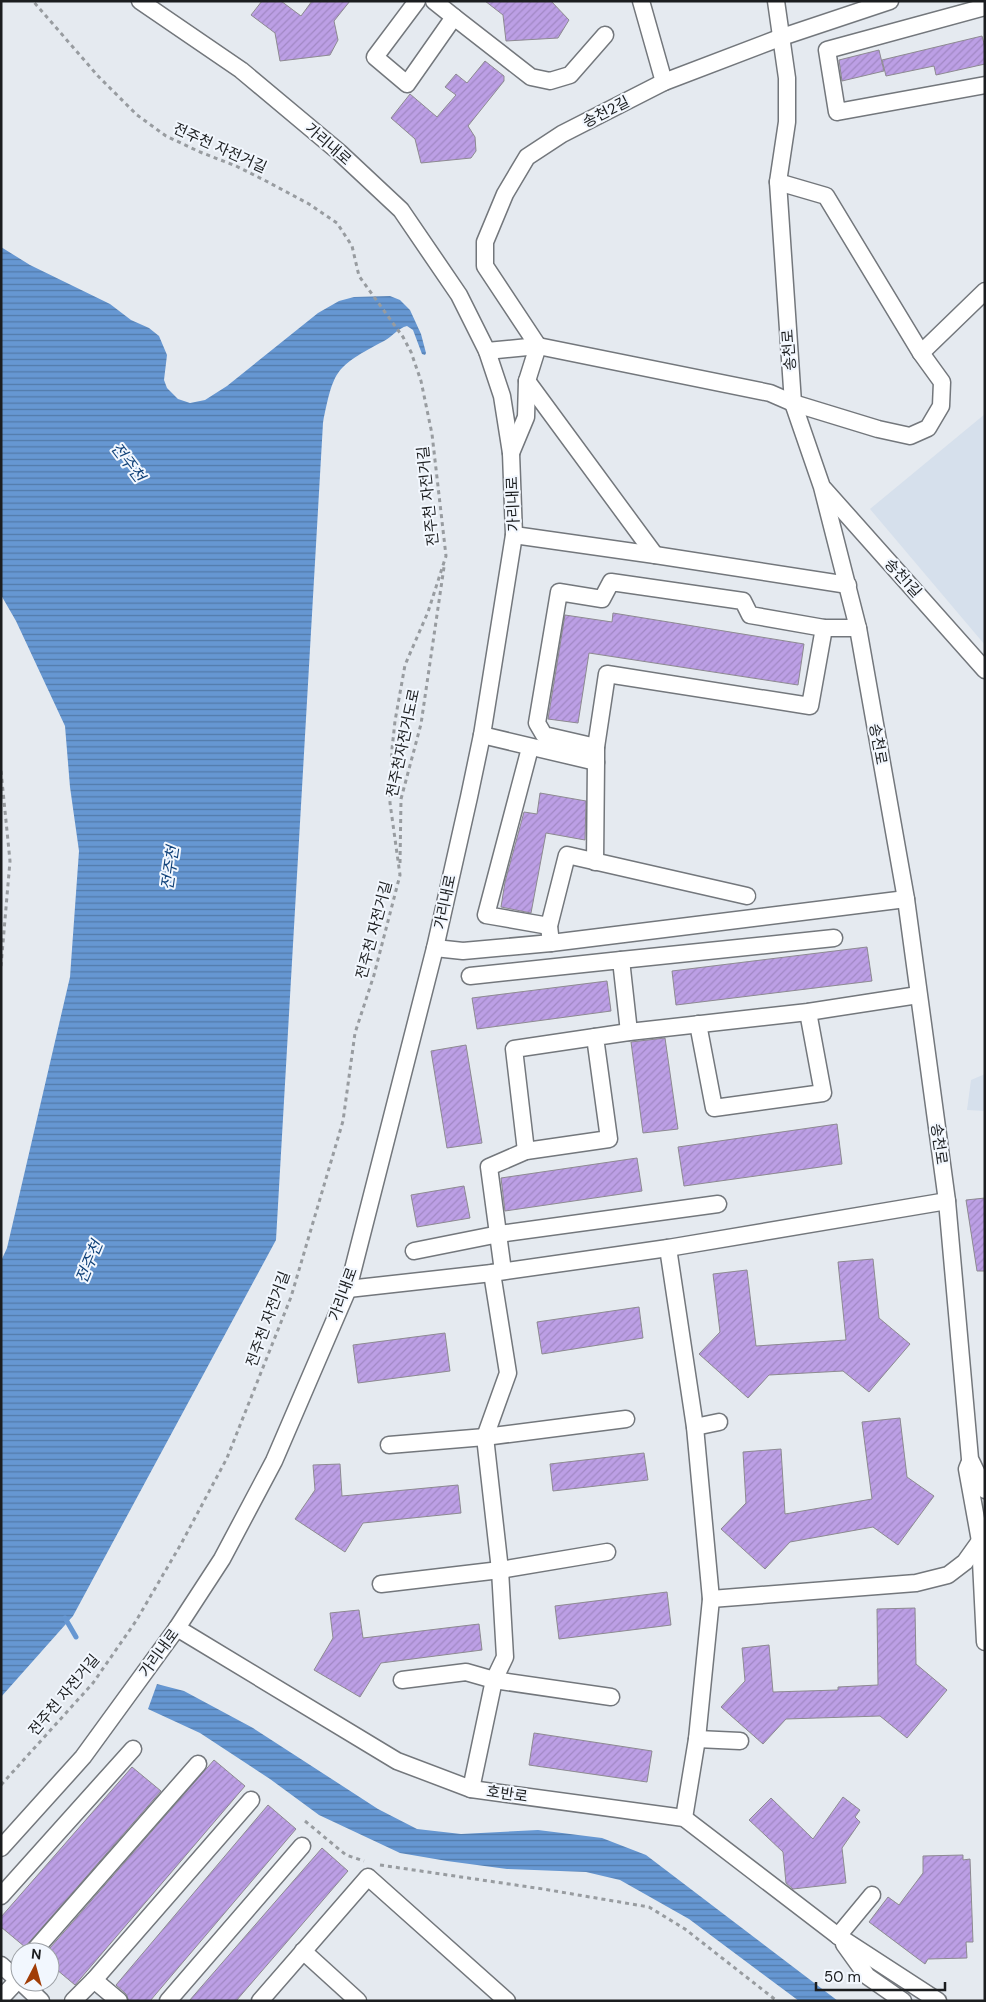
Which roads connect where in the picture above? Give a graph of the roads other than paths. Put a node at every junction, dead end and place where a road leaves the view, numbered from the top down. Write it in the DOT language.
graph roads {
  1 [pos="140,1"];
  2 [pos="417,1"];
  3 [pos="434,1"];
  4 [pos="641,1"];
  5 [pos="776,1"];
  6 [pos="890,1"];
  7 [pos="985,7"];
  8 [pos="454,17"];
  9 [pos="605,35"];
  10 [pos="782,37"];
  11 [pos="664,82"];
  12 [pos="985,85"];
  13 [pos="778,182"];
  14 [pos="985,291"];
  15 [pos="538,346"];
  16 [pos="487,350"];
  17 [pos="921,353"];
  18 [pos="527,381"];
  19 [pos="793,403"];
  20 [pos="510,453"];
  21 [pos="822,487"];
  22 [pos="514,535"];
  23 [pos="655,555"];
  24 [pos="848,585"];
  25 [pos="824,628"];
  26 [pos="858,628"];
  27 [pos="985,670"];
  28 [pos="482,735"];
  29 [pos="530,748"];
  30 [pos="596,754"];
  31 [pos="595,862"];
  32 [pos="747,896"];
  33 [pos="906,899"];
  34 [pos="549,926"];
  35 [pos="834,938"];
  36 [pos="551,943"];
  37 [pos="435,948"];
  38 [pos="621,960"];
  39 [pos="470,976"];
  40 [pos="918,995"];
  41 [pos="808,1012"];
  42 [pos="698,1024"];
  43 [pos="629,1032"];
  44 [pos="595,1037"];
  45 [pos="526,1151"];
  46 [pos="947,1201"];
  47 [pos="718,1204"];
  48 [pos="499,1234"];
  49 [pos="668,1248"];
  50 [pos="414,1250"];
  51 [pos="498,1272"];
  52 [pos="348,1288"];
  53 [pos="626,1419"];
  54 [pos="719,1422"];
  55 [pos="695,1428"];
  56 [pos="485,1437"];
  57 [pos="389,1446"];
  58 [pos="970,1459"];
  59 [pos="985,1490"];
  60 [pos="980,1541"];
  61 [pos="607,1552"];
  62 [pos="500,1570"];
  63 [pos="381,1584"];
  64 [pos="711,1599"];
  65 [pos="177,1628"];
  66 [pos="985,1642"];
  67 [pos="402,1680"];
  68 [pos="494,1680"];
  69 [pos="611,1697"];
  70 [pos="697,1739"];
  71 [pos="740,1740"];
  72 [pos="132,1749"];
  73 [pos="198,1764"];
  74 [pos="471,1788"];
  75 [pos="251,1800"];
  76 [pos="684,1818"];
  77 [pos="302,1846"];
  78 [pos="1,1848"];
  79 [pos="872,1895"];
  80 [pos="1,1896"];
  81 [pos="838,1936"];
  82 [pos="43,1942"];
  83 [pos="303,1951"];
  84 [pos="94,1980"];
  85 [pos="10,1984"];
  86 [pos="1,1998"];
  87 [pos="73,2001"];
  88 [pos="119,2001"];
  89 [pos="168,2001"];
  90 [pos="260,2001"];
  91 [pos="358,2001"];
  92 [pos="507,2001"];
  93 [pos="903,2001"];
  94 [pos="938,2001"];
  1 -- 16 [label="street, 가리내로"];
  2 -- 8 [label="street"];
  3 -- 8 [label="street"];
  4 -- 11 [label="street"];
  5 -- 10 [label="street, 송천로"];
  6 -- 10 [label="street, 송천2길"];
  7 -- 12 [label="street"];
  8 -- 9 [label="street"];
  10 -- 11 [label="street, 송천2길"];
  10 -- 13 [label="street, 송천로"];
  11 -- 15 [label="street, 송천2길"];
  13 -- 17 [label="street"];
  13 -- 19 [label="street, 송천로"];
  14 -- 17 [label="street"];
  15 -- 16 [label="street"];
  15 -- 18 [label="street"];
  15 -- 19 [label="street"];
  16 -- 20 [label="street, 가리내로"];
  17 -- 19 [label="street"];
  18 -- 20 [label="street"];
  18 -- 23 [label="street"];
  19 -- 21 [label="street, 송천로"];
  20 -- 22 [label="street, 가리내로"];
  21 -- 24 [label="street, 송천로"];
  21 -- 27 [label="street, 송천1길"];
  22 -- 23 [label="street"];
  22 -- 28 [label="street, 가리내로"];
  23 -- 24 [label="street"];
  24 -- 26 [label="street, 송천로"];
  25 -- 26 [label="street"];
  25 -- 30 [label="street"];
  25 -- 30 [label="street"];
  26 -- 33 [label="street, 송천로"];
  28 -- 29 [label="street"];
  28 -- 37 [label="street, 가리내로"];
  29 -- 30 [label="street"];
  29 -- 34 [label="street"];
  30 -- 31 [label="street"];
  31 -- 32 [label="street"];
  31 -- 34 [label="street"];
  33 -- 36 [label="street"];
  33 -- 40 [label="street, 송천로"];
  34 -- 36 [label="street"];
  35 -- 38 [label="street"];
  36 -- 37 [label="street"];
  37 -- 52 [label="street, 가리내로"];
  38 -- 39 [label="street"];
  38 -- 43 [label="street"];
  40 -- 41 [label="street"];
  40 -- 46 [label="street, 송천로"];
  41 -- 42 [label="street"];
  41 -- 42 [label="street"];
  42 -- 43 [label="street"];
  43 -- 44 [label="street"];
  44 -- 45 [label="street"];
  44 -- 45 [label="street"];
  45 -- 48 [label="street"];
  46 -- 49 [label="street"];
  46 -- 58 [label="street, 송천로"];
  47 -- 48 [label="street"];
  48 -- 50 [label="street"];
  48 -- 51 [label="street"];
  49 -- 51 [label="street"];
  49 -- 55 [label="street"];
  51 -- 52 [label="street"];
  51 -- 56 [label="street"];
  52 -- 65 [label="street, 가리내로"];
  53 -- 56 [label="street"];
  54 -- 55 [label="street"];
  55 -- 64 [label="street"];
  56 -- 57 [label="street"];
  56 -- 62 [label="street"];
  58 -- 59 [label="street, 송천로"];
  58 -- 60 [label="street"];
  60 -- 64 [label="street"];
  60 -- 66 [label="street"];
  61 -- 62 [label="street"];
  62 -- 63 [label="street"];
  62 -- 68 [label="street"];
  64 -- 70 [label="street"];
  65 -- 74 [label="street, 호반로"];
  65 -- 78 [label="street, 가리내로"];
  67 -- 68 [label="street"];
  68 -- 69 [label="street"];
  68 -- 74 [label="street"];
  70 -- 71 [label="street"];
  70 -- 76 [label="street"];
  72 -- 80 [label="street"];
  73 -- 82 [label="street"];
  74 -- 76 [label="street, 호반로"];
  75 -- 84 [label="street"];
  76 -- 81 [label="street, 호반로"];
  77 -- 89 [label="street"];
  79 -- 81 [label="street"];
  81 -- 93 [label="street, 호반로"];
  81 -- 94 [label="street, 호반로"];
  83 -- 90 [label="street"];
  83 -- 91 [label="street"];
  83 -- 92 [label="street"];
  84 -- 87 [label="street"];
  84 -- 88 [label="street"];
  85 -- 86 [label="street"];
}
